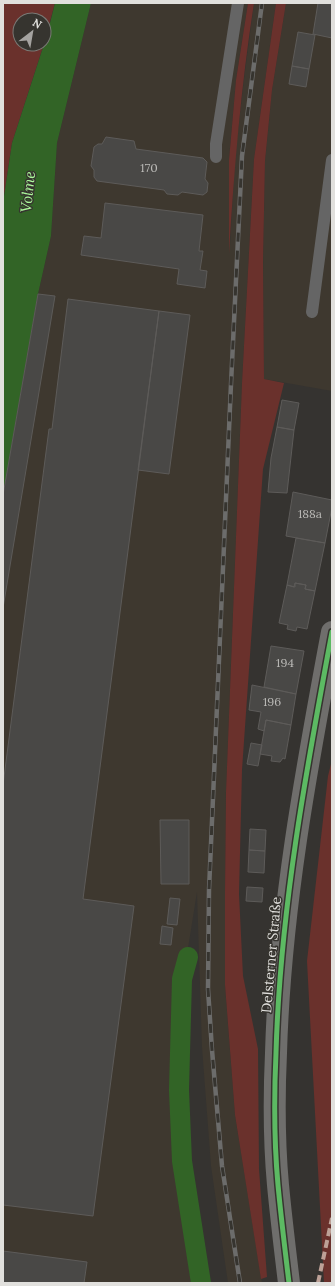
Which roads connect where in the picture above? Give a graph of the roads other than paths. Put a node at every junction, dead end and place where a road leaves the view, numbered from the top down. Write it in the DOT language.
graph roads {
  1 [pos="238,3"];
  2 [pos="216,157"];
  3 [pos="332,160"];
  4 [pos="312,312"];
  5 [pos="332,632"];
  6 [pos="289,1283"];
  1 -- 2 [label="lane"];
  3 -- 4 [label="lane"];
  5 -- 6 [label="main road, Delsterner Straße"];
}
